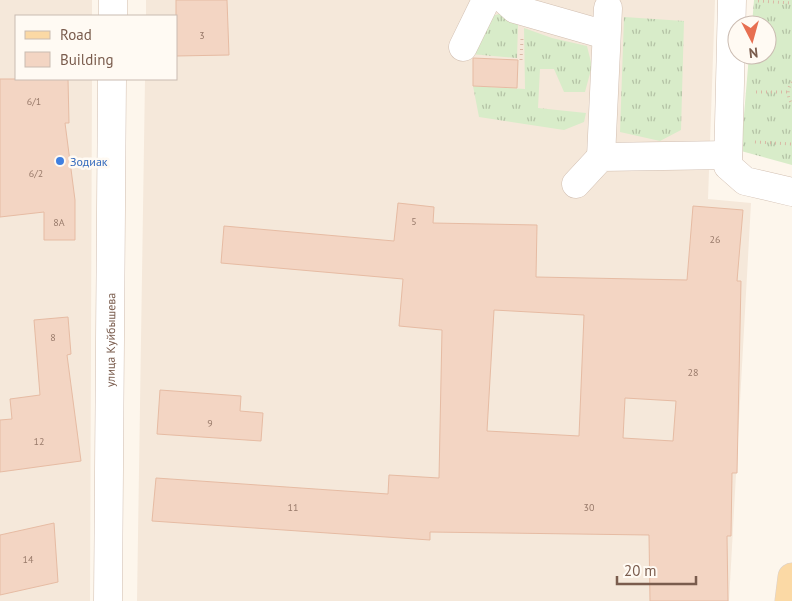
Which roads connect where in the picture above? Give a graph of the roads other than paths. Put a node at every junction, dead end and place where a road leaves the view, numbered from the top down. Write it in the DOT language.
graph roads {
  1 [pos="113,0"];
  2 [pos="486,0"];
  3 [pos="505,0"];
  4 [pos="743,1"];
  5 [pos="608,8"];
  6 [pos="113,15"];
  7 [pos="606,35"];
  8 [pos="463,47"];
  9 [pos="112,80"];
  10 [pos="739,148"];
  11 [pos="601,156"];
  12 [pos="576,184"];
  13 [pos="792,192"];
  14 [pos="792,577"];
  15 [pos="108,601"];
  16 [pos="789,601"];
  1 -- 6 [label="street"];
  2 -- 8 [label="street"];
  3 -- 7 [label="street"];
  4 -- 10 [label="street"];
  5 -- 7 [label="street"];
  7 -- 11 [label="street"];
  9 -- 15 [label="street, улица Куйбышева"];
  10 -- 11 [label="street"];
  10 -- 13 [label="street"];
  11 -- 12 [label="street"];
  14 -- 16 [label="main road"];
}
